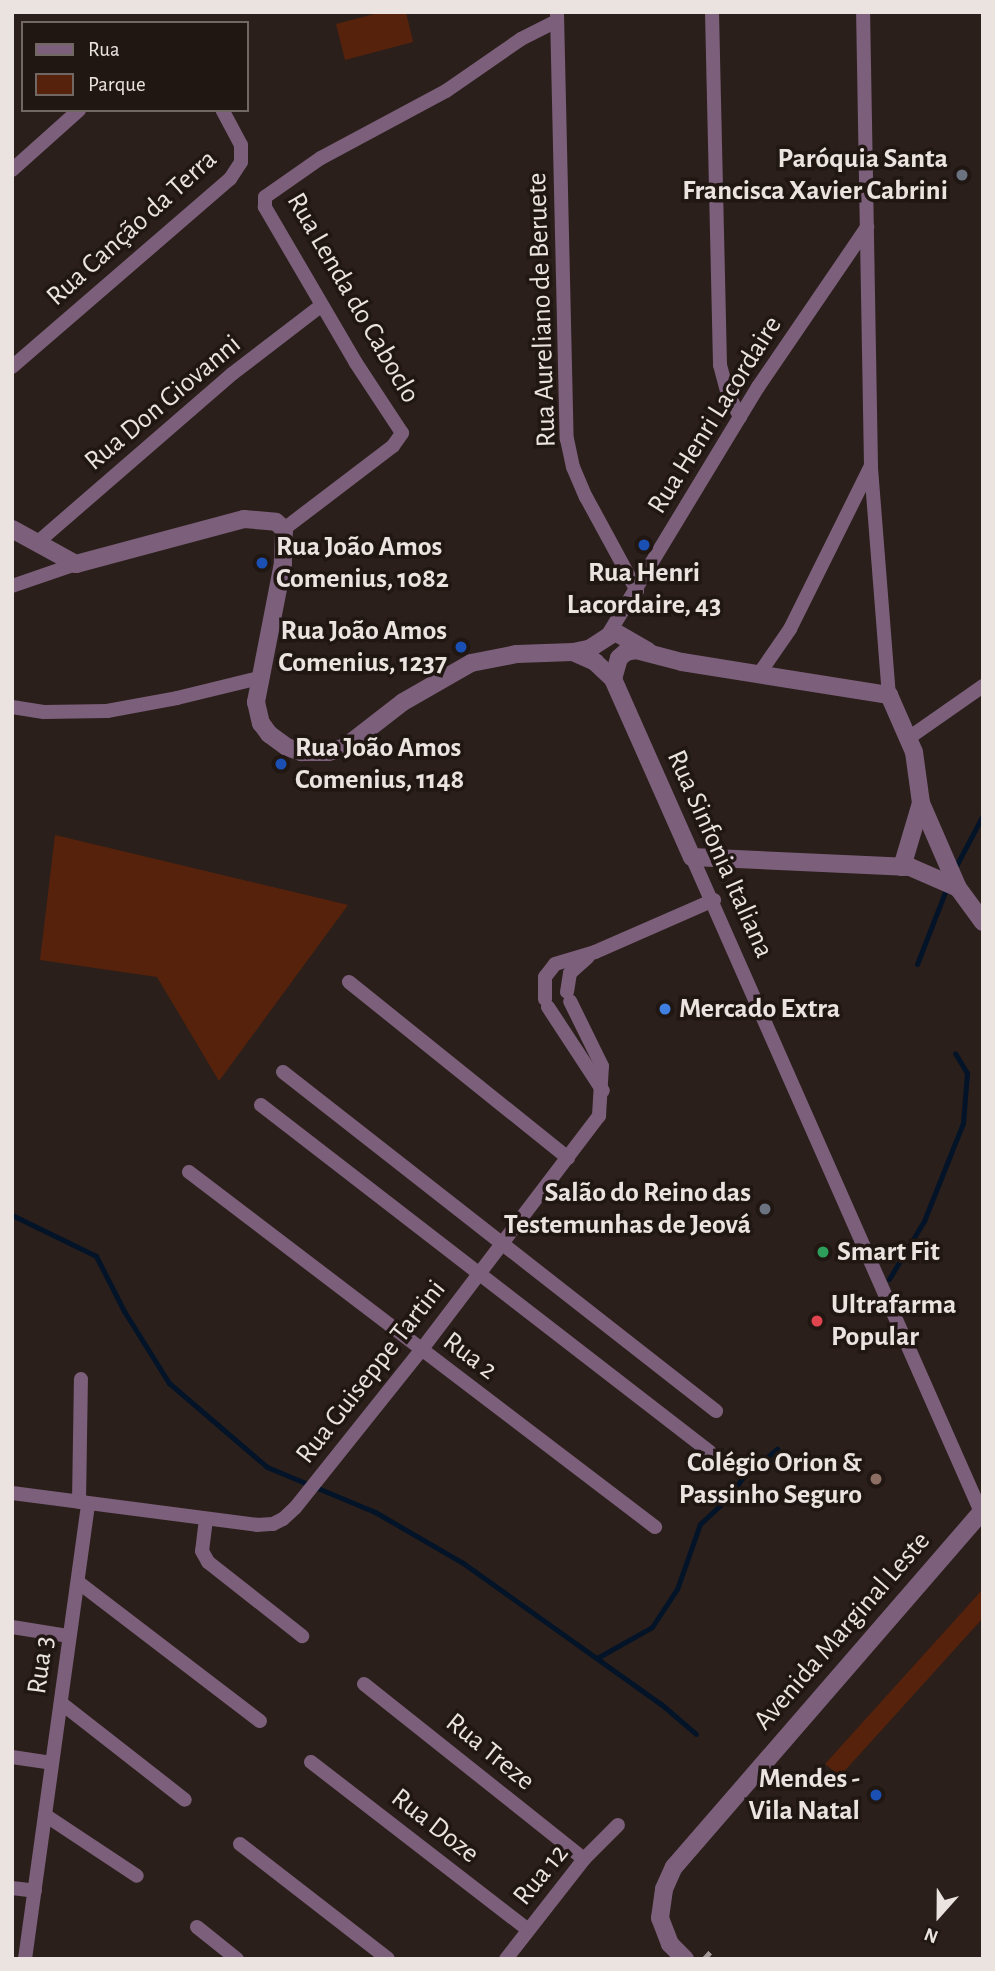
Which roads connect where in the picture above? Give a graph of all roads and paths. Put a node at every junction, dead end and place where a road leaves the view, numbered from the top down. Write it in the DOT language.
graph roads {
  1 [pos="712,12"];
  2 [pos="863,12"];
  3 [pos="557,17"];
  4 [pos="77,112"];
  5 [pos="223,112"];
  6 [pos="12,170"];
  7 [pos="867,226"];
  8 [pos="323,305"];
  9 [pos="12,367"];
  10 [pos="740,417"];
  11 [pos="871,466"];
  12 [pos="284,528"];
  13 [pos="12,529"];
  14 [pos="38,542"];
  15 [pos="76,564"];
  16 [pos="12,586"];
  17 [pos="637,591"];
  18 [pos="609,633"];
  19 [pos="595,653"];
  20 [pos="651,653"];
  21 [pos="759,674"];
  22 [pos="259,678"];
  23 [pos="613,679"];
  24 [pos="983,686"];
  25 [pos="889,695"];
  26 [pos="12,707"];
  27 [pos="910,737"];
  28 [pos="921,803"];
  29 [pos="692,857"];
  30 [pos="902,867"];
  31 [pos="958,888"];
  32 [pos="714,900"];
  33 [pos="983,922"];
  34 [pos="596,952"];
  35 [pos="349,982"];
  36 [pos="283,1072"];
  37 [pos="603,1091"];
  38 [pos="261,1105"];
  39 [pos="569,1158"];
  40 [pos="189,1172"];
  41 [pos="502,1243"];
  42 [pos="478,1274"];
  43 [pos="422,1349"];
  44 [pos="81,1379"];
  45 [pos="716,1411"];
  46 [pos="710,1452"];
  47 [pos="12,1493"];
  48 [pos="83,1503"];
  49 [pos="982,1511"];
  50 [pos="206,1519"];
  51 [pos="655,1527"];
  52 [pos="78,1582"];
  53 [pos="12,1627"];
  54 [pos="69,1636"];
  55 [pos="302,1636"];
  56 [pos="364,1684"];
  57 [pos="61,1703"];
  58 [pos="260,1721"];
  59 [pos="12,1757"];
  60 [pos="311,1762"];
  61 [pos="51,1763"];
  62 [pos="185,1800"];
  63 [pos="45,1815"];
  64 [pos="618,1825"];
  65 [pos="240,1844"];
  66 [pos="584,1859"];
  67 [pos="136,1876"];
  68 [pos="12,1888"];
  69 [pos="35,1891"];
  70 [pos="197,1927"];
  71 [pos="528,1930"];
  72 [pos="25,1959"];
  73 [pos="237,1959"];
  74 [pos="388,1959"];
  75 [pos="506,1959"];
  76 [pos="685,1959"];
  1 -- 10 [label="street"];
  2 -- 7 [label="street"];
  3 -- 8 [label="street, Rua Lenda do Caboclo"];
  3 -- 17 [label="street, Rua Aureliano de Beruete"];
  4 -- 6 [label="street"];
  5 -- 9 [label="street, Rua Canção da Terra"];
  7 -- 10 [label="street, Rua Henri Lacordaire"];
  7 -- 11 [label="street"];
  8 -- 12 [label="street, Rua Lenda do Caboclo"];
  8 -- 14 [label="street, Rua Don Giovanni"];
  10 -- 17 [label="street, Rua Henri Lacordaire"];
  11 -- 21 [label="street"];
  11 -- 25 [label="street"];
  12 -- 15 [label="street"];
  12 -- 22 [label="street"];
  13 -- 14 [label="street"];
  14 -- 15 [label="street"];
  15 -- 16 [label="street"];
  17 -- 18 [label="street, Rua Henri Lacordaire"];
  18 -- 19 [label="street"];
  18 -- 20 [label="street"];
  19 -- 22 [label="street"];
  19 -- 23 [label="street"];
  20 -- 21 [label="street"];
  20 -- 23 [label="street"];
  21 -- 25 [label="street"];
  22 -- 26 [label="street"];
  23 -- 29 [label="street, Rua Sinfonia Italiana"];
  24 -- 27 [label="street"];
  25 -- 27 [label="street"];
  27 -- 28 [label="street"];
  28 -- 30 [label="street"];
  28 -- 31 [label="street"];
  29 -- 30 [label="street"];
  29 -- 32 [label="street, Rua Sinfonia Italiana"];
  30 -- 31 [label="street"];
  31 -- 33 [label="street"];
  32 -- 34 [label="street, Rua Guiseppe Tartini"];
  32 -- 49 [label="street, Rua Sinfonia Italiana"];
  34 -- 37 [label="street, Rua Guiseppe Tartini"];
  34 -- 37 [label="street, Rua Guiseppe Tartini"];
  35 -- 39 [label="street"];
  36 -- 41 [label="street"];
  37 -- 39 [label="street, Rua Guiseppe Tartini"];
  38 -- 42 [label="street"];
  39 -- 41 [label="street, Rua Guiseppe Tartini"];
  40 -- 43 [label="street, Rua 2"];
  41 -- 42 [label="street, Rua Guiseppe Tartini"];
  41 -- 45 [label="street"];
  42 -- 43 [label="street, Rua Guiseppe Tartini"];
  42 -- 46 [label="street"];
  43 -- 50 [label="street, Rua Guiseppe Tartini"];
  43 -- 51 [label="street, Rua 2"];
  44 -- 48 [label="street, Rua 3"];
  47 -- 48 [label="street, Rua Guiseppe Tartini"];
  48 -- 50 [label="street, Rua Guiseppe Tartini"];
  48 -- 52 [label="street, Rua 3"];
  49 -- 76 [label="street, Avenida Marginal Leste"];
  50 -- 55 [label="street"];
  52 -- 54 [label="street, Rua 3"];
  52 -- 58 [label="street"];
  53 -- 54 [label="street"];
  54 -- 57 [label="street, Rua 3"];
  56 -- 66 [label="street, Rua Treze"];
  57 -- 61 [label="street, Rua 3"];
  57 -- 62 [label="street"];
  59 -- 61 [label="street"];
  60 -- 71 [label="street, Rua Doze"];
  61 -- 63 [label="street, Rua 3"];
  63 -- 67 [label="street"];
  63 -- 69 [label="street, Rua 3"];
  64 -- 66 [label="street, Rua 12"];
  65 -- 74 [label="street"];
  66 -- 71 [label="street, Rua 12"];
  68 -- 69 [label="street"];
  69 -- 72 [label="street, Rua 3"];
  70 -- 73 [label="street"];
  71 -- 75 [label="street, Rua 12"];
}
